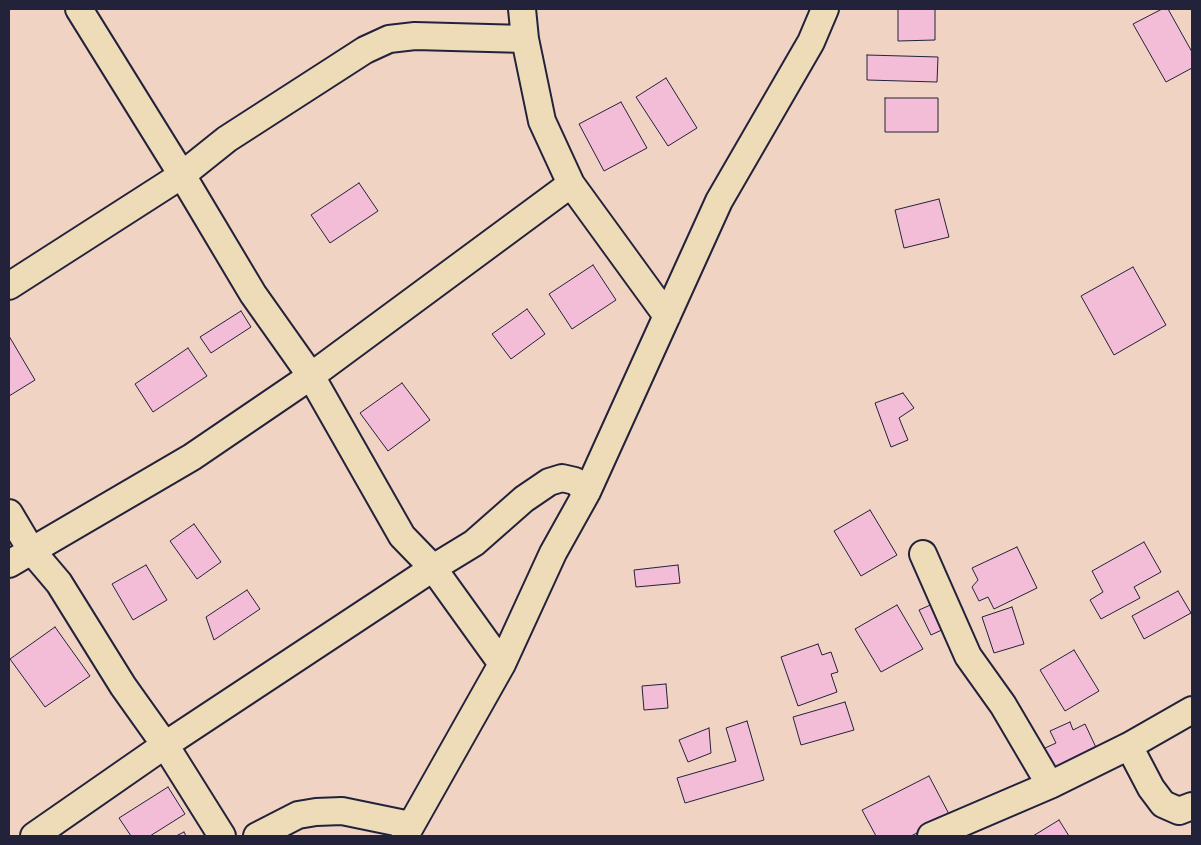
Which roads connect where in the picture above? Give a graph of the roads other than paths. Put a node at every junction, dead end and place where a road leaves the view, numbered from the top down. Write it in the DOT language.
graph roads {
  1 [pos="79,9"];
  2 [pos="522,9"];
  3 [pos="825,9"];
  4 [pos="525,39"];
  5 [pos="182,174"];
  6 [pos="571,184"];
  7 [pos="9,286"];
  8 [pos="667,316"];
  9 [pos="311,376"];
  10 [pos="587,492"];
  11 [pos="9,513"];
  12 [pos="31,550"];
  13 [pos="923,554"];
  14 [pos="9,564"];
  15 [pos="433,568"];
  16 [pos="502,664"];
  17 [pos="1192,710"];
  18 [pos="165,745"];
  19 [pos="1129,746"];
  20 [pos="1050,785"];
  21 [pos="1192,806"];
  22 [pos="408,830"];
  23 [pos="34,836"];
  24 [pos="222,836"];
  25 [pos="257,836"];
  26 [pos="931,836"];
  1 -- 5 [label="street"];
  2 -- 4 [label="street"];
  3 -- 8 [label="street"];
  4 -- 5 [label="street"];
  4 -- 6 [label="street"];
  5 -- 7 [label="street"];
  5 -- 9 [label="street"];
  6 -- 8 [label="street"];
  6 -- 9 [label="street"];
  8 -- 10 [label="street"];
  9 -- 12 [label="street"];
  9 -- 15 [label="street"];
  10 -- 15 [label="street"];
  10 -- 16 [label="street"];
  11 -- 12 [label="street"];
  12 -- 14 [label="street"];
  12 -- 18 [label="street"];
  13 -- 20 [label="street"];
  15 -- 16 [label="street"];
  15 -- 18 [label="street"];
  16 -- 22 [label="street"];
  17 -- 19 [label="street"];
  18 -- 23 [label="street"];
  18 -- 24 [label="street"];
  19 -- 20 [label="street"];
  19 -- 21 [label="street"];
  20 -- 26 [label="street"];
  22 -- 25 [label="street"];
}
